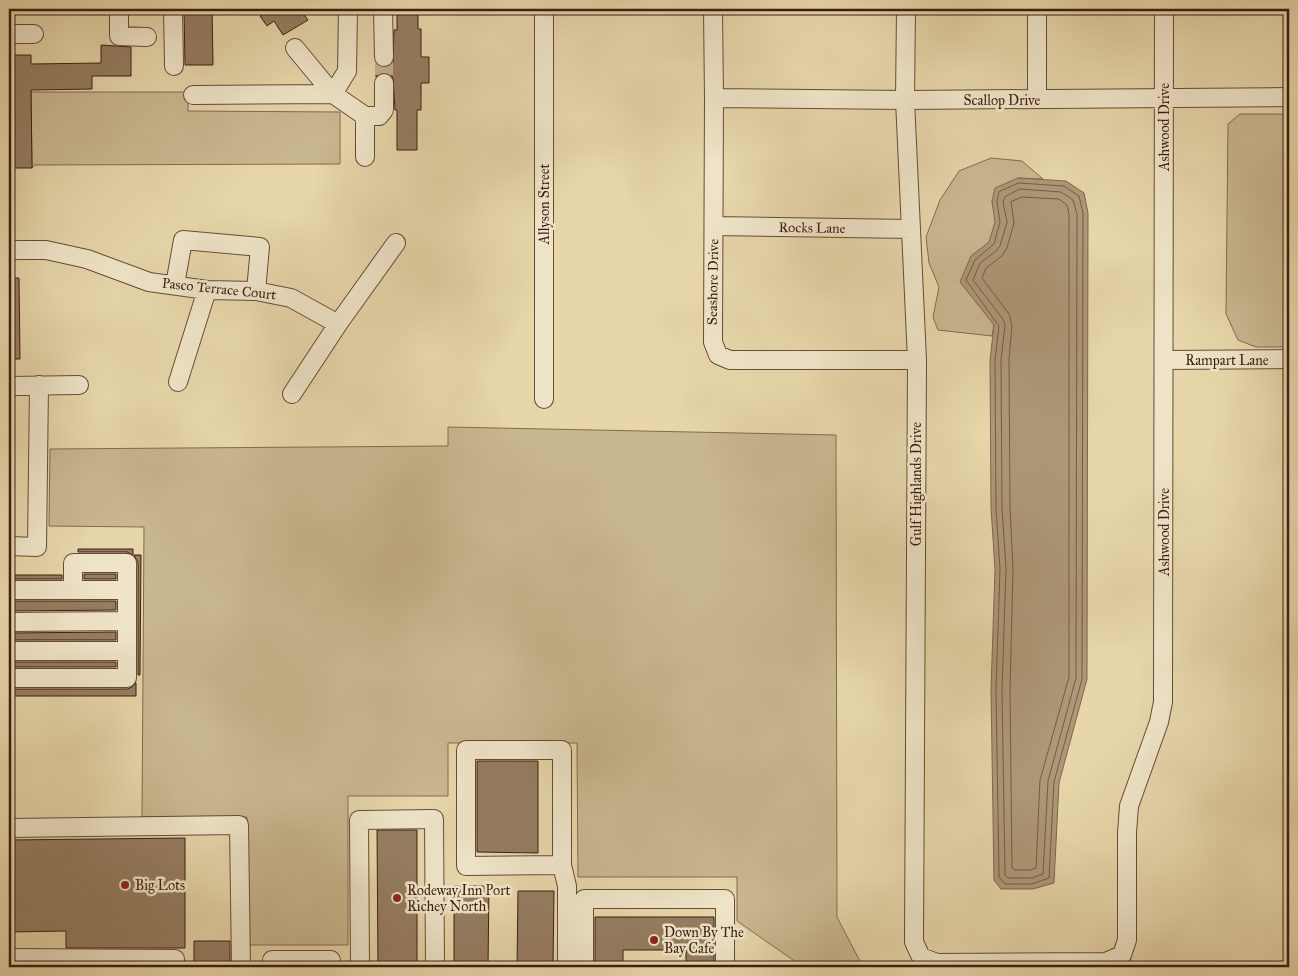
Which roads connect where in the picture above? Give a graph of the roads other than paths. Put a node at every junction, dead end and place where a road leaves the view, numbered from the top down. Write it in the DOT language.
graph roads {
  1 [pos="119,9"];
  2 [pos="174,9"];
  3 [pos="348,9"];
  4 [pos="383,9"];
  5 [pos="544,9"];
  6 [pos="712,9"];
  7 [pos="906,9"];
  8 [pos="1037,9"];
  9 [pos="1164,9"];
  10 [pos="9,34"];
  11 [pos="34,34"];
  12 [pos="147,37"];
  13 [pos="295,48"];
  14 [pos="384,57"];
  15 [pos="174,66"];
  16 [pos="384,83"];
  17 [pos="333,94"];
  18 [pos="193,95"];
  19 [pos="1289,97"];
  20 [pos="714,98"];
  21 [pos="1037,99"];
  22 [pos="1164,99"];
  23 [pos="905,100"];
  24 [pos="365,116"];
  25 [pos="365,157"];
  26 [pos="714,226"];
  27 [pos="911,229"];
  28 [pos="396,243"];
  29 [pos="9,250"];
  30 [pos="175,285"];
  31 [pos="206,290"];
  32 [pos="256,291"];
  33 [pos="338,324"];
  34 [pos="1289,359"];
  35 [pos="917,360"];
  36 [pos="1164,360"];
  37 [pos="178,382"];
  38 [pos="39,385"];
  39 [pos="79,385"];
  40 [pos="9,386"];
  41 [pos="292,394"];
  42 [pos="544,399"];
  43 [pos="9,546"];
  44 [pos="9,590"];
  45 [pos="73,590"];
  46 [pos="126,590"];
  47 [pos="126,621"];
  48 [pos="9,622"];
  49 [pos="9,651"];
  50 [pos="126,651"];
  51 [pos="9,678"];
  52 [pos="9,828"];
  53 [pos="562,865"];
  54 [pos="921,957"];
  55 [pos="10,961"];
  56 [pos="146,963"];
  57 [pos="1029,966"];
  58 [pos="175,967"];
  59 [pos="241,967"];
  60 [pos="272,967"];
  61 [pos="331,967"];
  62 [pos="360,967"];
  63 [pos="435,967"];
  64 [pos="567,967"];
  65 [pos="584,967"];
  66 [pos="725,967"];
  1 -- 12 [label="street"];
  2 -- 15 [label="street"];
  3 -- 17 [label="street"];
  4 -- 14 [label="street"];
  5 -- 42 [label="street, Allyson Street"];
  6 -- 20 [label="street, Seashore Drive"];
  7 -- 23 [label="street, Gulf Highlands Drive"];
  8 -- 21 [label="street"];
  9 -- 22 [label="street, Ashwood Drive"];
  10 -- 11 [label="street"];
  13 -- 17 [label="street"];
  16 -- 24 [label="street"];
  17 -- 18 [label="street"];
  17 -- 24 [label="street"];
  19 -- 22 [label="street, Scallop Drive"];
  20 -- 23 [label="street, Scallop Drive"];
  20 -- 26 [label="street, Seashore Drive"];
  21 -- 22 [label="street, Scallop Drive"];
  21 -- 23 [label="street, Scallop Drive"];
  22 -- 36 [label="street, Ashwood Drive"];
  23 -- 27 [label="street, Gulf Highlands Drive"];
  24 -- 25 [label="street"];
  26 -- 27 [label="street, Rocks Lane"];
  26 -- 35 [label="street, Seashore Drive"];
  27 -- 35 [label="street, Gulf Highlands Drive"];
  28 -- 33 [label="street"];
  29 -- 30 [label="street, Pasco Terrace Court"];
  30 -- 31 [label="street, Pasco Terrace Court"];
  30 -- 32 [label="street"];
  31 -- 32 [label="street, Pasco Terrace Court"];
  31 -- 37 [label="street"];
  32 -- 33 [label="street, Pasco Terrace Court"];
  33 -- 41 [label="street"];
  34 -- 36 [label="street, Rampart Lane"];
  35 -- 54 [label="street, Gulf Highlands Drive"];
  36 -- 57 [label="street, Ashwood Drive"];
  38 -- 39 [label="street"];
  38 -- 40 [label="street"];
  38 -- 43 [label="street"];
  44 -- 45 [label="street"];
  45 -- 46 [label="street"];
  45 -- 46 [label="street"];
  46 -- 47 [label="street"];
  47 -- 48 [label="street"];
  47 -- 50 [label="street"];
  49 -- 50 [label="street"];
  50 -- 51 [label="street"];
  52 -- 59 [label="street"];
  53 -- 53 [label="street"];
  53 -- 64 [label="street"];
  54 -- 57 [label="street, Ashwood Drive"];
  55 -- 56 [label="street"];
  56 -- 58 [label="street"];
  60 -- 61 [label="street"];
  62 -- 63 [label="street"];
  65 -- 66 [label="street"];
}
